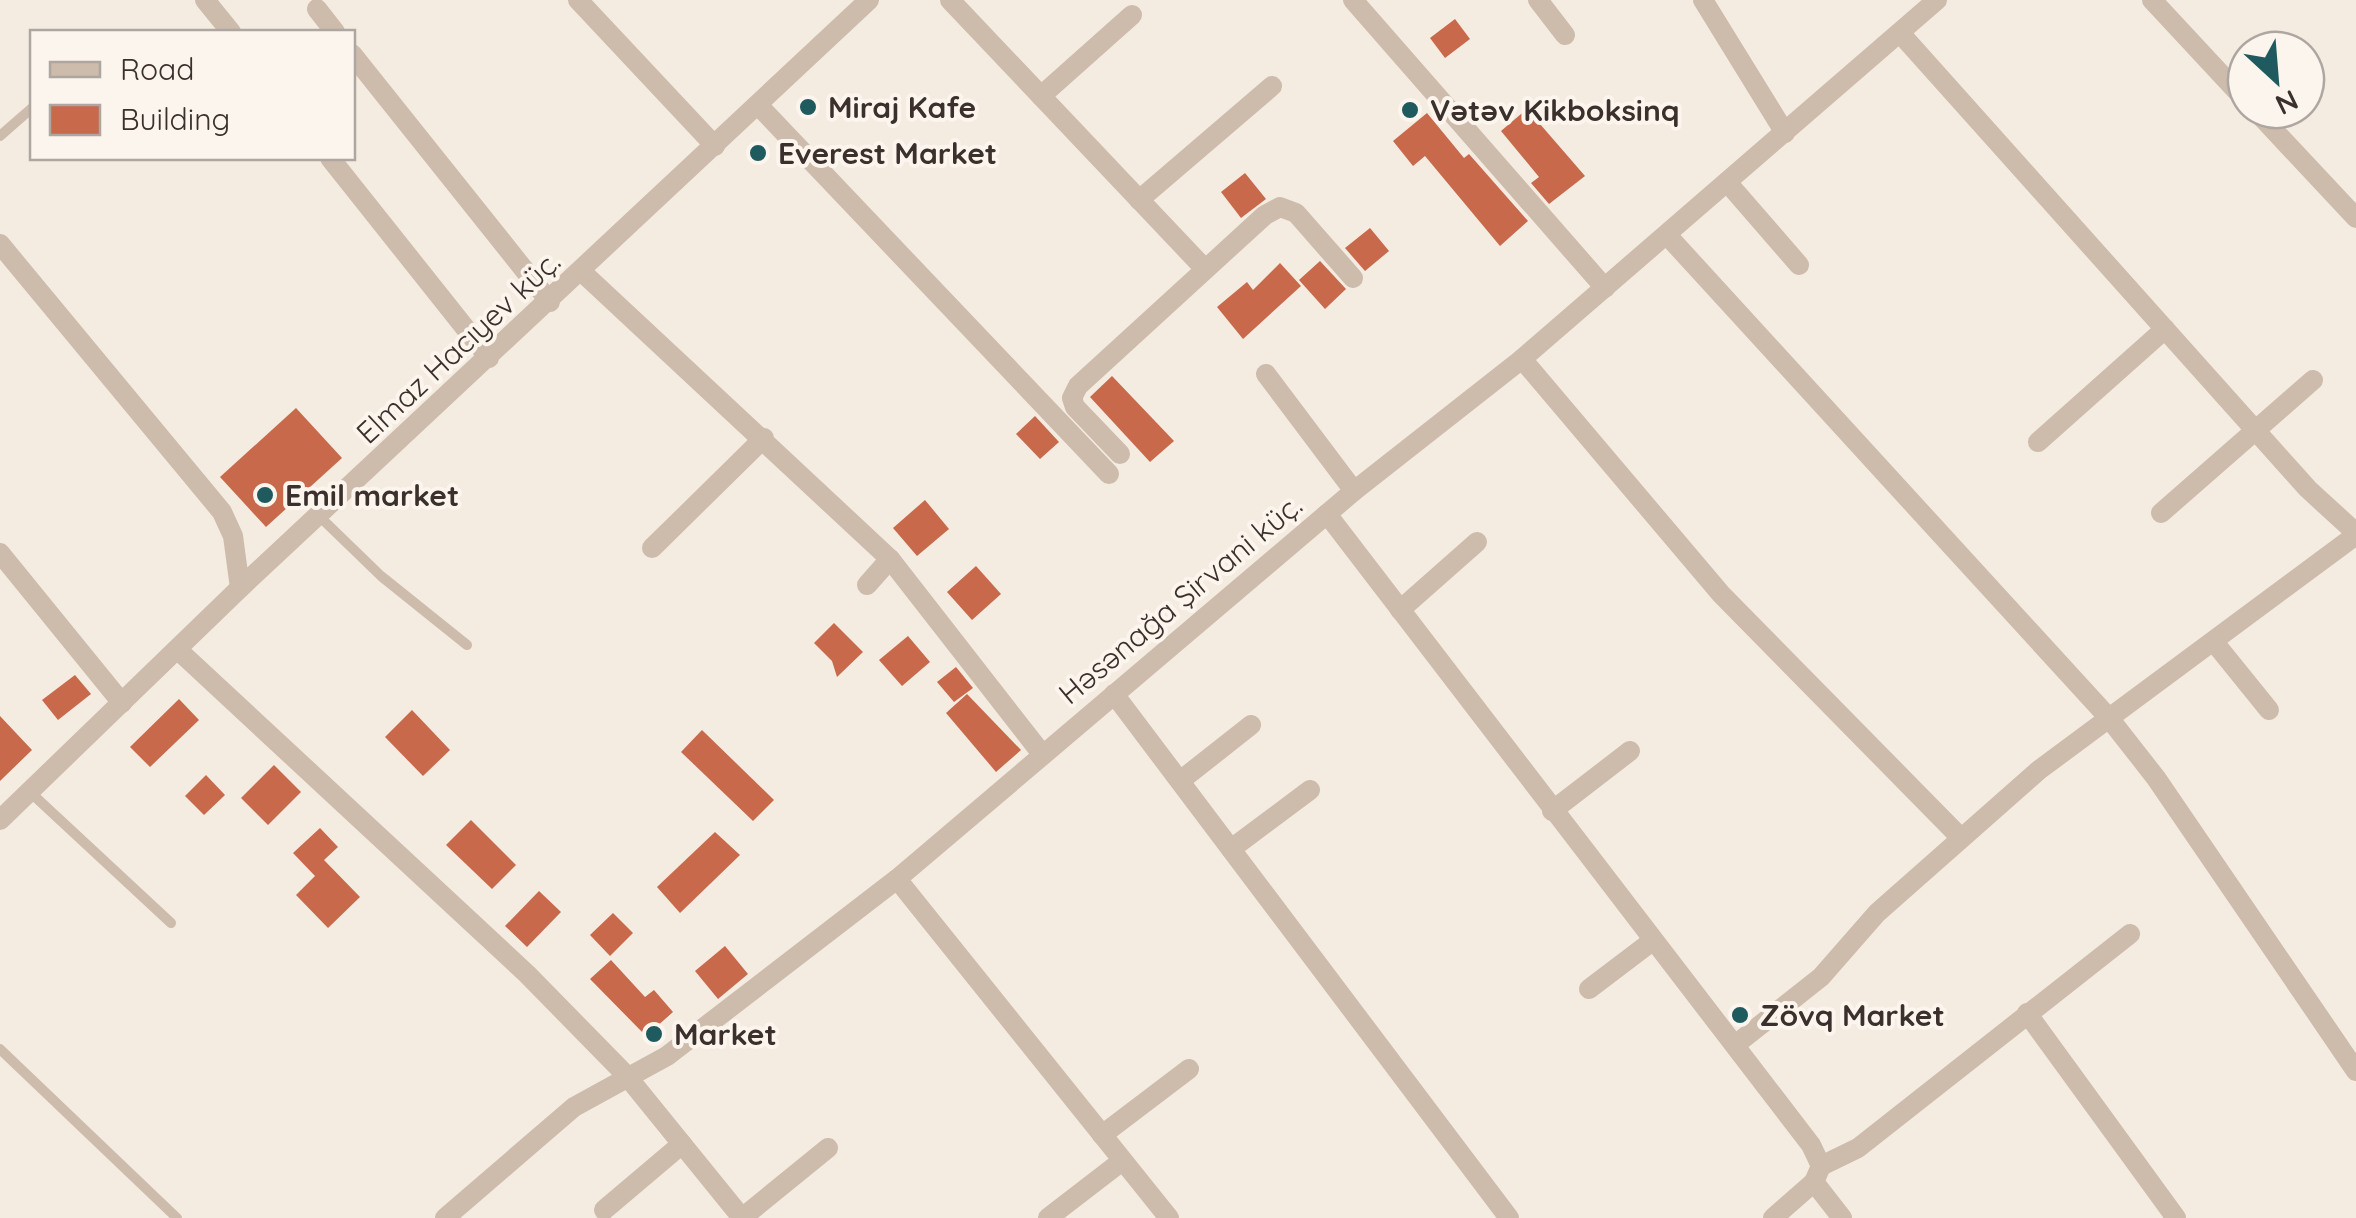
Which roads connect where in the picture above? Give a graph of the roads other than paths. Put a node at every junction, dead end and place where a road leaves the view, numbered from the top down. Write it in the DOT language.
graph roads {
  1 [pos="205,0"];
  2 [pos="578,0"];
  3 [pos="869,0"];
  4 [pos="950,0"];
  5 [pos="1353,0"];
  6 [pos="1538,0"];
  7 [pos="1704,0"];
  8 [pos="1937,0"];
  9 [pos="2152,0"];
  10 [pos="317,9"];
  11 [pos="1132,15"];
  12 [pos="228,30"];
  13 [pos="333,30"];
  14 [pos="1900,32"];
  15 [pos="1565,34"];
  16 [pos="355,58"];
  17 [pos="2226,79"];
  18 [pos="1272,86"];
  19 [pos="1040,96"];
  20 [pos="758,105"];
  21 [pos="30,110"];
  22 [pos="2274,130"];
  23 [pos="1784,133"];
  24 [pos="0,136"];
  25 [pos="715,146"];
  26 [pos="332,160"];
  27 [pos="1727,182"];
  28 [pos="1139,200"];
  29 [pos="2356,218"];
  30 [pos="1667,234"];
  31 [pos="0,244"];
  32 [pos="1799,265"];
  33 [pos="1204,268"];
  34 [pos="582,272"];
  35 [pos="1353,278"];
  36 [pos="1605,288"];
  37 [pos="550,302"];
  38 [pos="2165,329"];
  39 [pos="489,358"];
  40 [pos="1522,358"];
  41 [pos="1266,374"];
  42 [pos="2312,380"];
  43 [pos="2256,431"];
  44 [pos="764,438"];
  45 [pos="2038,442"];
  46 [pos="1120,454"];
  47 [pos="1109,474"];
  48 [pos="1354,491"];
  49 [pos="2161,513"];
  50 [pos="1327,514"];
  51 [pos="319,516"];
  52 [pos="2356,534"];
  53 [pos="1477,542"];
  54 [pos="652,548"];
  55 [pos="0,553"];
  56 [pos="890,560"];
  57 [pos="867,585"];
  58 [pos="240,588"];
  59 [pos="1400,610"];
  60 [pos="2214,642"];
  61 [pos="467,645"];
  62 [pos="178,650"];
  63 [pos="1114,694"];
  64 [pos="122,703"];
  65 [pos="2269,710"];
  66 [pos="2110,718"];
  67 [pos="1251,725"];
  68 [pos="1630,751"];
  69 [pos="1042,754"];
  70 [pos="1180,781"];
  71 [pos="1310,790"];
  72 [pos="30,792"];
  73 [pos="1552,811"];
  74 [pos="0,820"];
  75 [pos="1960,837"];
  76 [pos="1231,850"];
  77 [pos="897,879"];
  78 [pos="171,923"];
  79 [pos="2130,934"];
  80 [pos="1651,942"];
  81 [pos="1589,990"];
  82 [pos="2028,1013"];
  83 [pos="1735,1046"];
  84 [pos="0,1049"];
  85 [pos="1189,1068"];
  86 [pos="2356,1071"];
  87 [pos="626,1075"];
  88 [pos="1102,1135"];
  89 [pos="682,1144"];
  90 [pos="828,1148"];
  91 [pos="1122,1161"];
  92 [pos="1818,1174"];
  93 [pos="604,1210"];
  94 [pos="177,1218"];
  95 [pos="444,1218"];
  96 [pos="742,1218"];
  97 [pos="1048,1218"];
  98 [pos="1170,1218"];
  99 [pos="1508,1218"];
  100 [pos="1773,1218"];
  101 [pos="1842,1218"];
  102 [pos="2176,1218"];
  1 -- 12 [label="street"];
  2 -- 25 [label="street"];
  3 -- 20 [label="street, Elmaz Hacıyev küç."];
  4 -- 19 [label="street"];
  5 -- 36 [label="street"];
  6 -- 15 [label="street"];
  7 -- 23 [label="street"];
  8 -- 14 [label="street, Həsənağa Şirvani küç."];
  9 -- 17 [label="street"];
  10 -- 13 [label="street"];
  11 -- 19 [label="street"];
  14 -- 23 [label="street, Həsənağa Şirvani küç."];
  14 -- 38 [label="street"];
  16 -- 37 [label="street"];
  18 -- 28 [label="street"];
  19 -- 28 [label="street"];
  20 -- 25 [label="street, Elmaz Hacıyev küç."];
  20 -- 47 [label="street"];
  21 -- 24 [label="lane"];
  22 -- 29 [label="street"];
  23 -- 27 [label="street, Həsənağa Şirvani küç."];
  25 -- 34 [label="street, Elmaz Hacıyev küç."];
  26 -- 39 [label="street"];
  27 -- 30 [label="street, Həsənağa Şirvani küç."];
  27 -- 32 [label="street"];
  28 -- 33 [label="street"];
  30 -- 36 [label="street, Həsənağa Şirvani küç."];
  30 -- 66 [label="street"];
  31 -- 58 [label="street"];
  33 -- 35 [label="street"];
  33 -- 46 [label="street"];
  34 -- 37 [label="street, Elmaz Hacıyev küç."];
  34 -- 44 [label="street"];
  36 -- 40 [label="street, Həsənağa Şirvani küç."];
  37 -- 39 [label="street, Elmaz Hacıyev küç."];
  38 -- 43 [label="street"];
  38 -- 45 [label="street"];
  39 -- 51 [label="street, Elmaz Hacıyev küç."];
  40 -- 48 [label="street, Həsənağa Şirvani küç."];
  40 -- 75 [label="street"];
  41 -- 48 [label="street"];
  42 -- 43 [label="street"];
  43 -- 49 [label="street"];
  43 -- 52 [label="street"];
  44 -- 54 [label="street"];
  44 -- 56 [label="street"];
  48 -- 50 [label="street, Həsənağa Şirvani küç."];
  50 -- 59 [label="street"];
  50 -- 63 [label="street, Həsənağa Şirvani küç."];
  51 -- 58 [label="street, Elmaz Hacıyev küç."];
  51 -- 61 [label="lane"];
  52 -- 60 [label="street"];
  53 -- 59 [label="street"];
  55 -- 64 [label="street"];
  56 -- 57 [label="street"];
  56 -- 69 [label="street"];
  58 -- 62 [label="street, Elmaz Hacıyev küç."];
  59 -- 73 [label="street"];
  60 -- 65 [label="street"];
  60 -- 66 [label="street"];
  62 -- 64 [label="street, Elmaz Hacıyev küç."];
  62 -- 87 [label="street"];
  63 -- 69 [label="street, Həsənağa Şirvani küç."];
  63 -- 70 [label="street"];
  64 -- 72 [label="street, Elmaz Hacıyev küç."];
  66 -- 75 [label="street"];
  66 -- 86 [label="street"];
  67 -- 70 [label="street"];
  68 -- 73 [label="street"];
  69 -- 77 [label="street, Həsənağa Şirvani küç."];
  70 -- 76 [label="street"];
  71 -- 76 [label="street"];
  72 -- 74 [label="street, Elmaz Hacıyev küç."];
  72 -- 78 [label="lane"];
  73 -- 80 [label="street"];
  75 -- 83 [label="street"];
  76 -- 99 [label="street"];
  77 -- 87 [label="street, Həsənağa Şirvani küç."];
  77 -- 88 [label="street"];
  79 -- 82 [label="street"];
  80 -- 81 [label="street"];
  80 -- 83 [label="street"];
  82 -- 92 [label="street"];
  82 -- 102 [label="street"];
  83 -- 92 [label="street"];
  84 -- 94 [label="lane"];
  85 -- 88 [label="street"];
  87 -- 89 [label="street"];
  87 -- 95 [label="street, Həsənağa Şirvani küç."];
  88 -- 91 [label="street"];
  89 -- 93 [label="street"];
  89 -- 96 [label="street"];
  90 -- 96 [label="street"];
  91 -- 97 [label="street"];
  91 -- 98 [label="street"];
  92 -- 100 [label="street"];
  92 -- 101 [label="street"];
}
